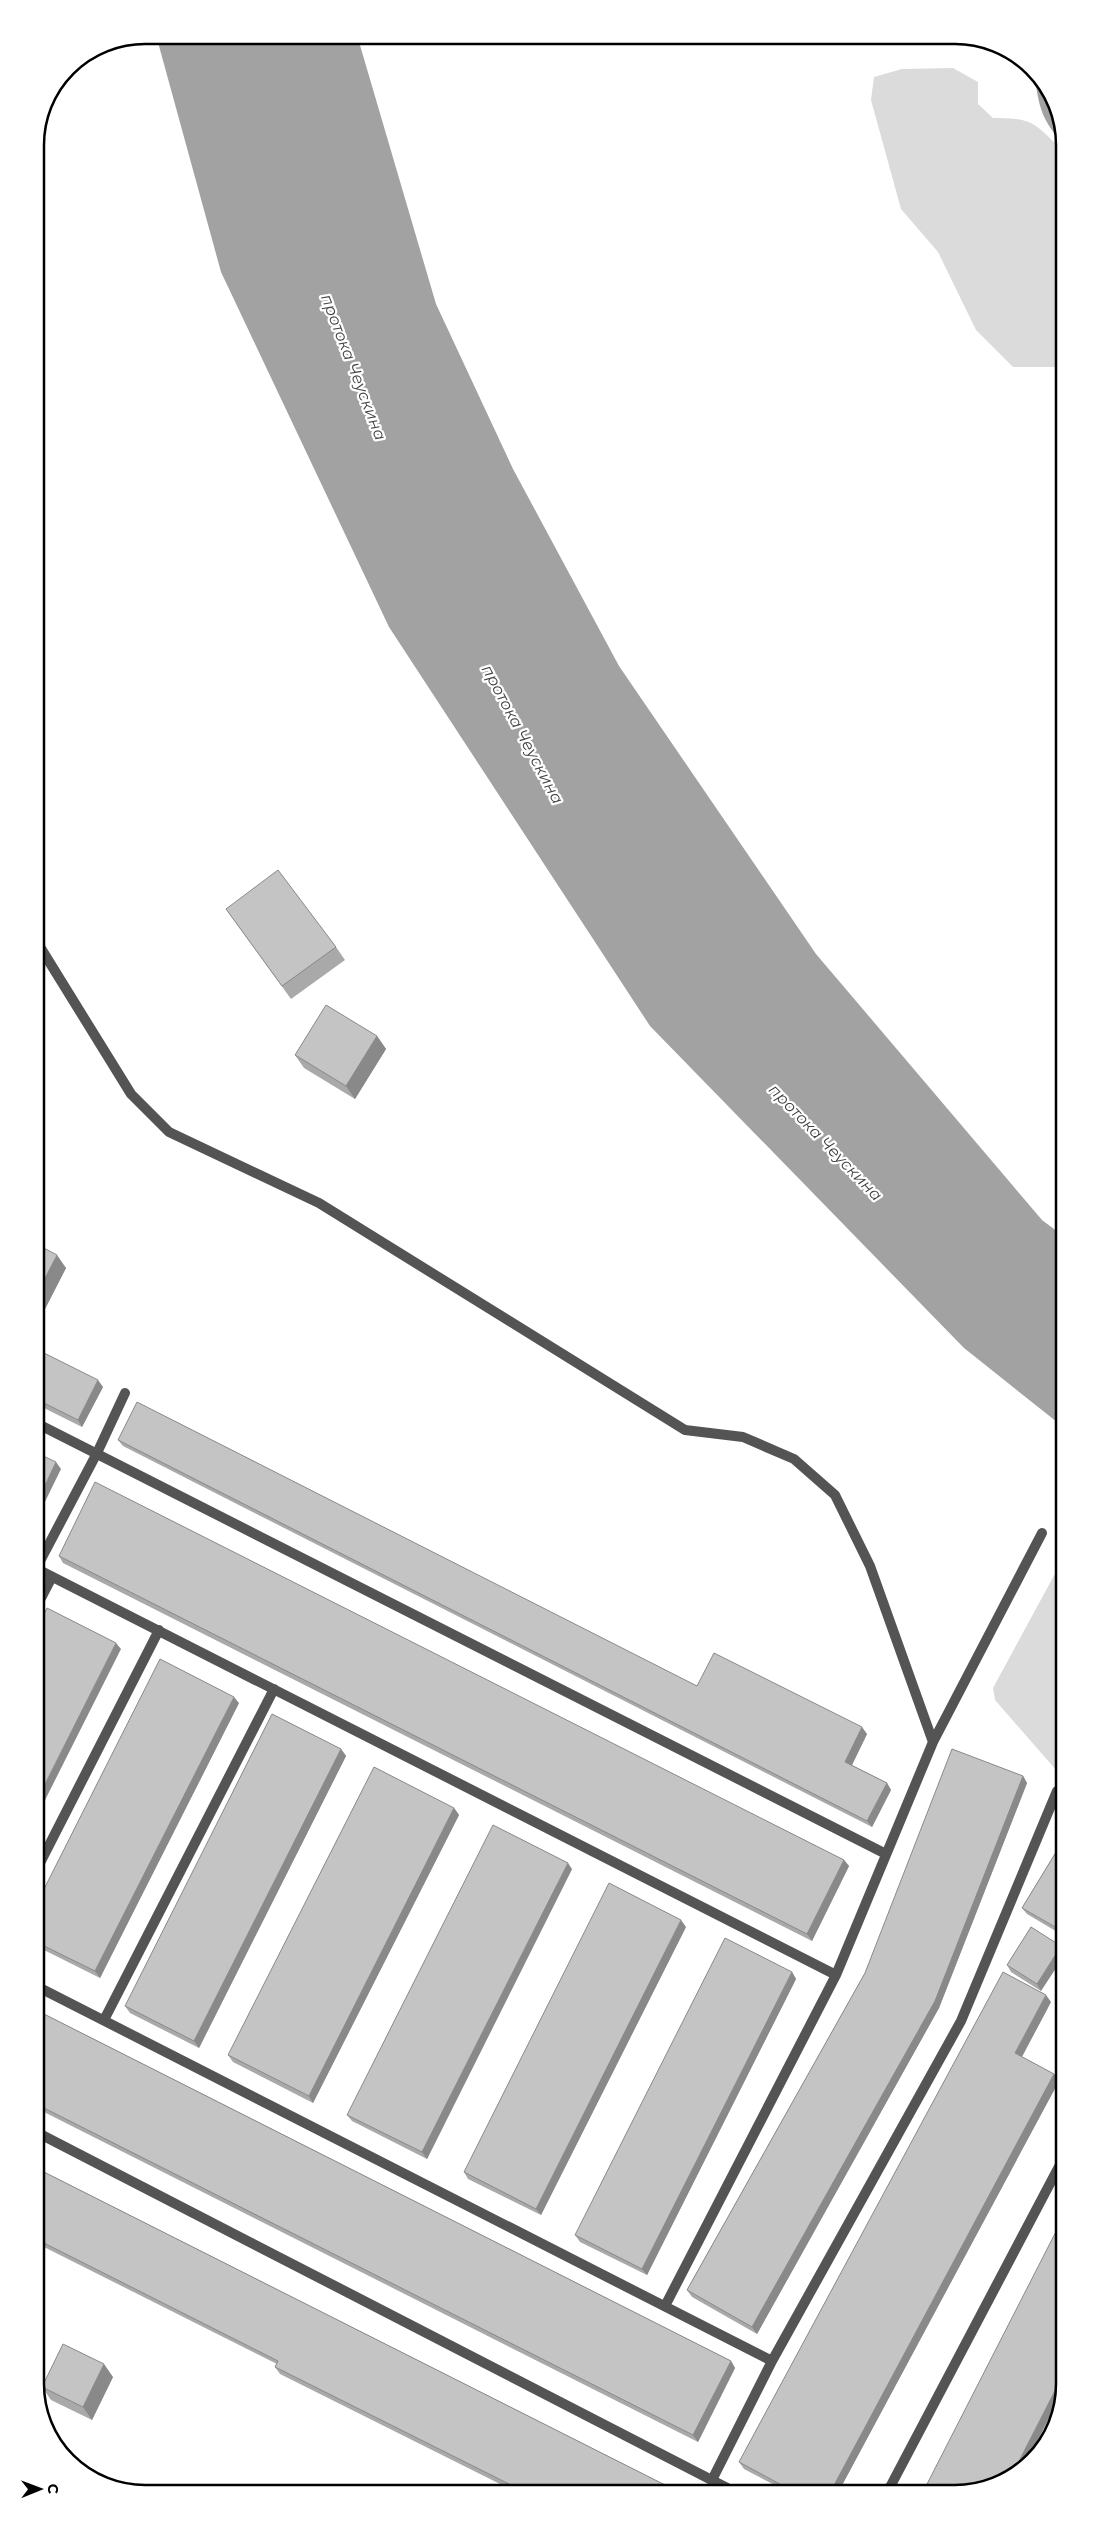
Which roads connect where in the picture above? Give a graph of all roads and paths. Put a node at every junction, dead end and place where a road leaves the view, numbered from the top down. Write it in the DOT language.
graph roads {
  1 [pos="44,953"];
  2 [pos="125,1393"];
  3 [pos="44,1427"];
  4 [pos="97,1454"];
  5 [pos="1042,1533"];
  6 [pos="44,1553"];
  7 [pos="44,1573"];
  8 [pos="52,1577"];
  9 [pos="44,1592"];
  10 [pos="159,1630"];
  11 [pos="274,1689"];
  12 [pos="933,1742"];
  13 [pos="1056,1793"];
  14 [pos="44,1854"];
  15 [pos="886,1854"];
  16 [pos="836,1975"];
  17 [pos="44,1990"];
  18 [pos="104,2020"];
  19 [pos="44,2136"];
  20 [pos="1056,2172"];
  21 [pos="665,2306"];
  22 [pos="772,2361"];
  23 [pos="712,2480"];
  24 [pos="722,2485"];
  25 [pos="891,2485"];
  1 -- 12 [label="lane"];
  2 -- 4 [label="lane"];
  3 -- 4 [label="lane"];
  4 -- 6 [label="lane"];
  4 -- 15 [label="lane"];
  5 -- 12 [label="lane"];
  7 -- 8 [label="lane"];
  8 -- 9 [label="lane"];
  8 -- 10 [label="lane"];
  10 -- 11 [label="lane"];
  10 -- 14 [label="lane"];
  11 -- 16 [label="lane"];
  11 -- 18 [label="lane"];
  12 -- 15 [label="lane"];
  13 -- 22 [label="lane"];
  15 -- 16 [label="lane"];
  16 -- 21 [label="lane"];
  17 -- 18 [label="lane"];
  18 -- 21 [label="lane"];
  19 -- 23 [label="lane"];
  20 -- 25 [label="lane"];
  21 -- 22 [label="lane"];
  22 -- 23 [label="lane"];
  23 -- 24 [label="lane"];
}
